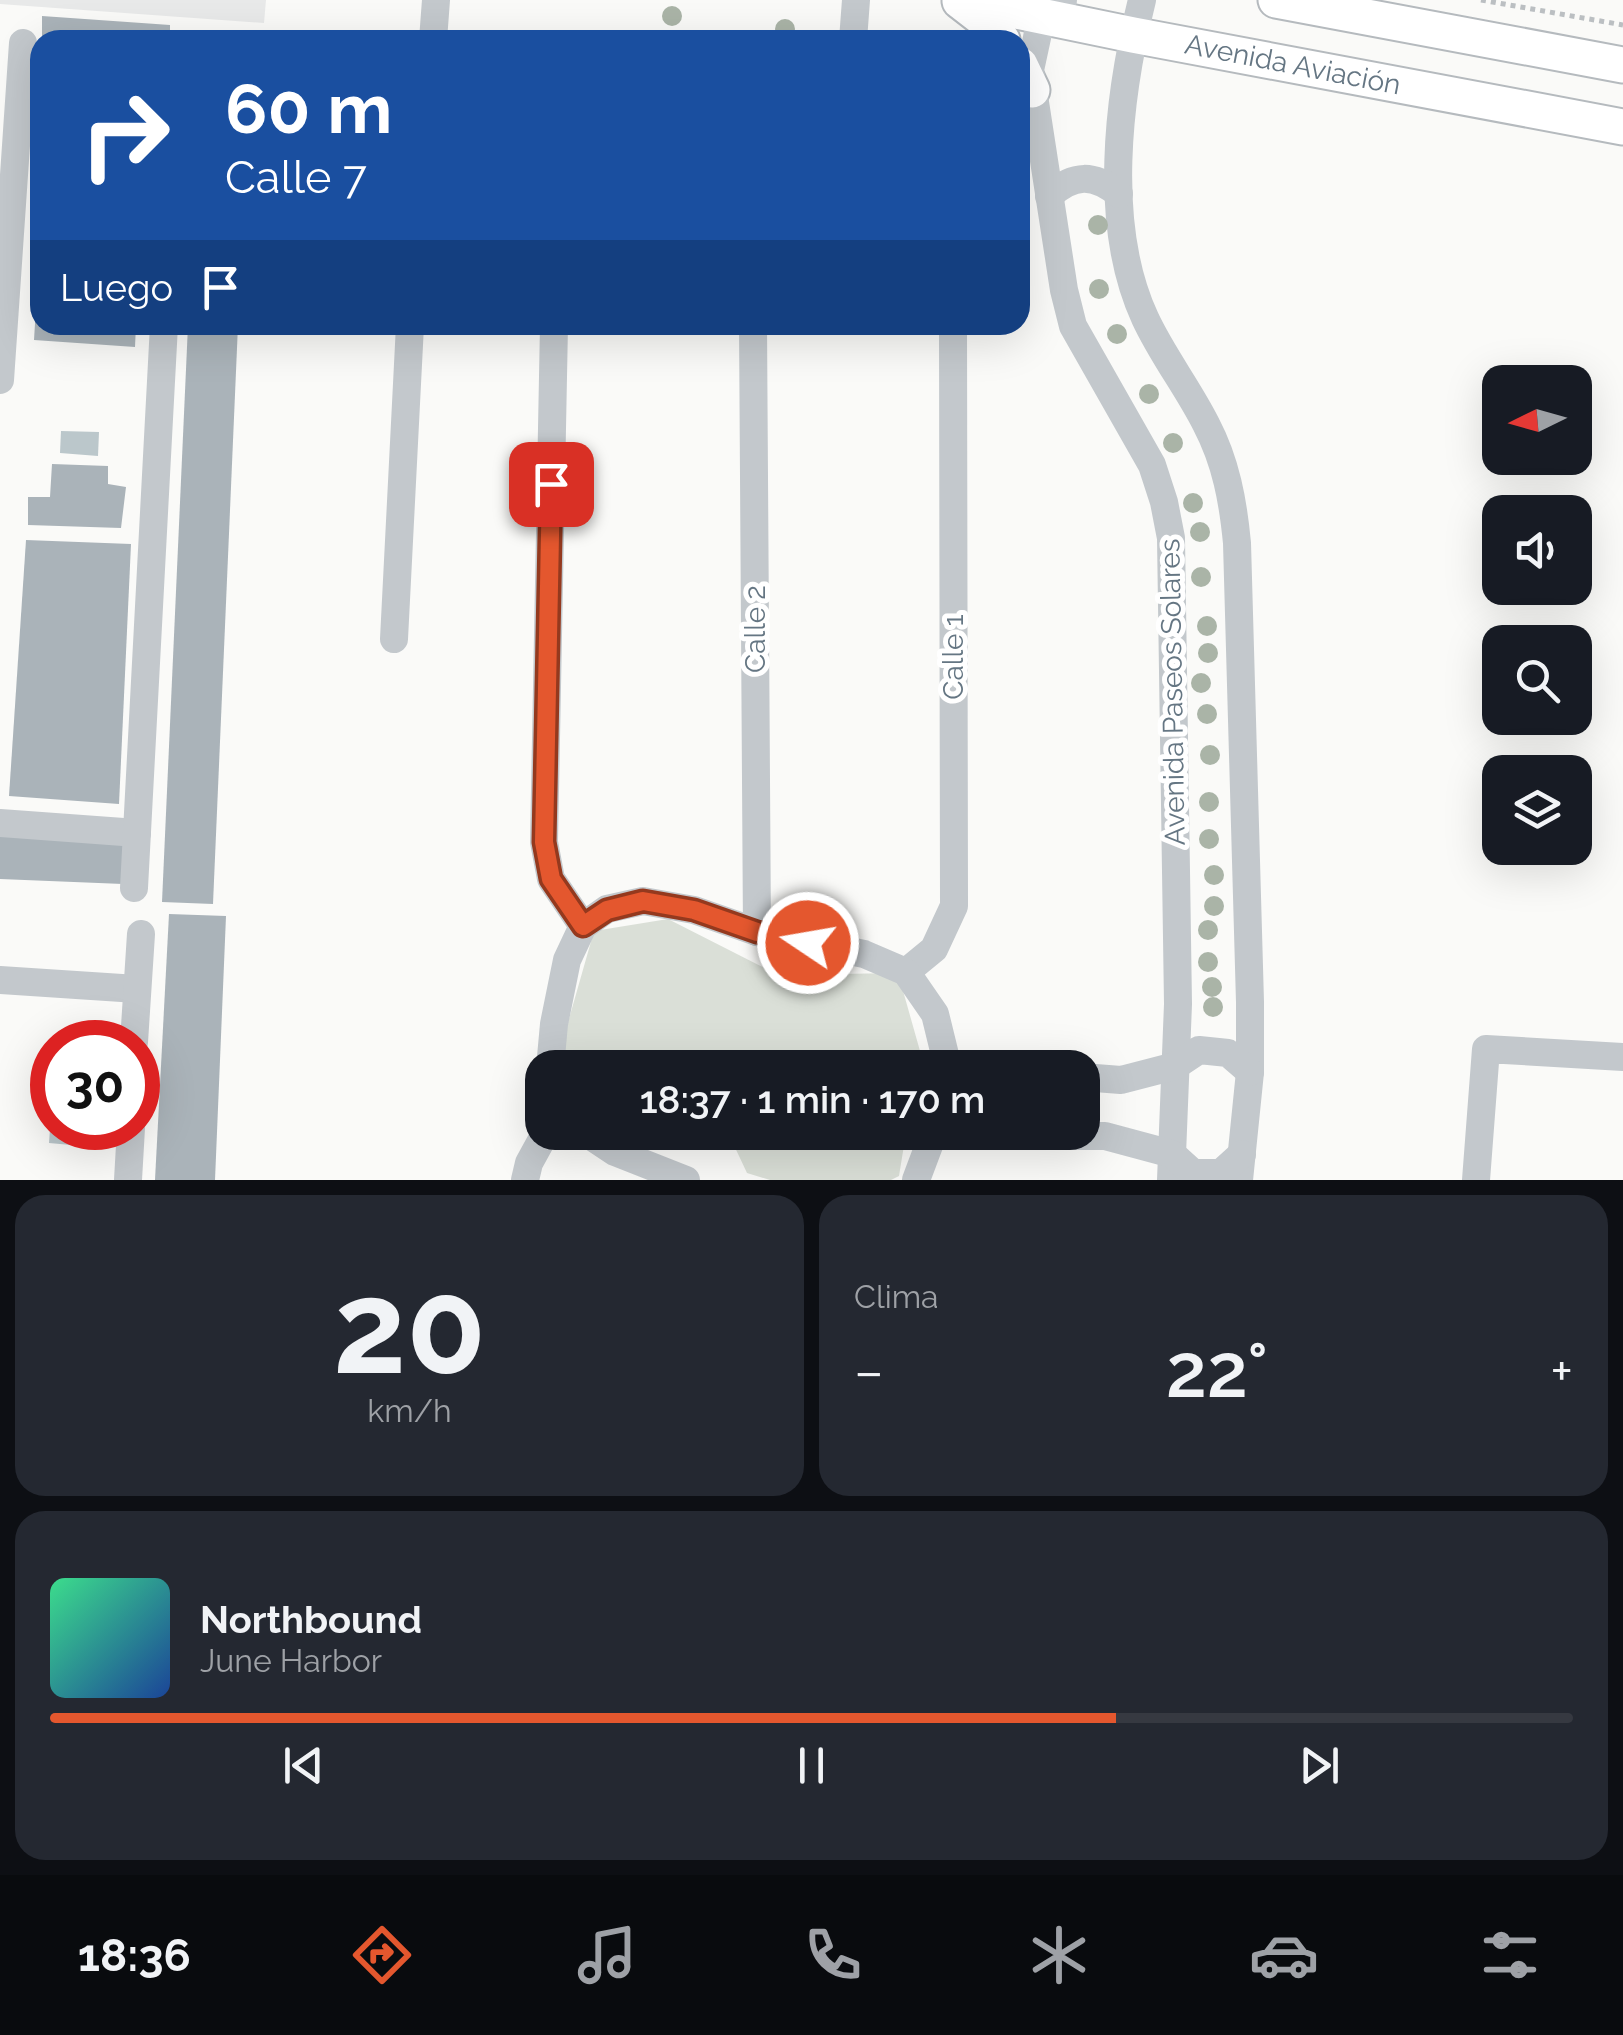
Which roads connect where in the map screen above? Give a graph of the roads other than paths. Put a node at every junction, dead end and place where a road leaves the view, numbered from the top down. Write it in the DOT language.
graph roads {
  1 [pos="436,0"];
  2 [pos="856,0"];
  3 [pos="961,0"];
  4 [pos="1142,0"];
  5 [pos="1276,0"];
  6 [pos="1055,8"];
  7 [pos="434,30"];
  8 [pos="854,30"];
  9 [pos="994,30"];
  10 [pos="1133,35"];
  11 [pos="23,43"];
  12 [pos="1623,65"];
  13 [pos="1030,70"];
  14 [pos="30,87"];
  15 [pos="1030,98"];
  16 [pos="1623,127"];
  17 [pos="1120,194"];
  18 [pos="1050,196"];
  19 [pos="163,335"];
  20 [pos="409,335"];
  21 [pos="554,335"];
  22 [pos="753,335"];
  23 [pos="952,335"];
  24 [pos="0,380"];
  25 [pos="394,639"];
  26 [pos="0,823"];
  27 [pos="137,833"];
  28 [pos="134,888"];
  29 [pos="583,926"];
  30 [pos="757,932"];
  31 [pos="142,934"];
  32 [pos="906,972"];
  33 [pos="0,980"];
  34 [pos="137,989"];
  35 [pos="135,1020"];
  36 [pos="552,1050"];
  37 [pos="944,1050"];
  38 [pos="1623,1057"];
  39 [pos="1175,1066"];
  40 [pos="1250,1072"];
  41 [pos="1100,1078"];
  42 [pos="1100,1136"];
  43 [pos="130,1150"];
  44 [pos="536,1150"];
  45 [pos="612,1150"];
  46 [pos="927,1150"];
  47 [pos="1171,1167"];
  48 [pos="1240,1167"];
  49 [pos="128,1180"];
  50 [pos="525,1180"];
  51 [pos="686,1180"];
  52 [pos="916,1180"];
  53 [pos="1476,1180"];
  1 -- 7 [label="street"];
  2 -- 8 [label="street"];
  3 -- 6 [label="main road, Avenida Aviación"];
  3 -- 9 [label="main road"];
  4 -- 10 [label="street"];
  5 -- 12 [label="main road"];
  6 -- 10 [label="main road, Avenida Aviación"];
  6 -- 13 [label="street, Avenida Paseos Solares"];
  10 -- 16 [label="main road, Avenida Aviación"];
  10 -- 17 [label="street"];
  11 -- 14 [label="street"];
  14 -- 24 [label="street"];
  15 -- 18 [label="street, Avenida Paseos Solares"];
  17 -- 18 [label="street"];
  17 -- 40 [label="street"];
  18 -- 39 [label="street, Avenida Paseos Solares"];
  19 -- 27 [label="street"];
  20 -- 25 [label="street"];
  21 -- 29 [label="street"];
  22 -- 30 [label="street, Calle 2"];
  23 -- 32 [label="street, Calle 1"];
  26 -- 27 [label="street"];
  27 -- 28 [label="street"];
  29 -- 30 [label="street"];
  29 -- 36 [label="street"];
  30 -- 32 [label="street"];
  31 -- 34 [label="street"];
  32 -- 37 [label="street"];
  33 -- 34 [label="street"];
  34 -- 35 [label="street"];
  38 -- 53 [label="street"];
  39 -- 40 [label="street"];
  39 -- 41 [label="street"];
  39 -- 47 [label="street, Avenida Paseos Solares"];
  40 -- 48 [label="street"];
  42 -- 47 [label="street"];
  43 -- 49 [label="street"];
  44 -- 50 [label="street"];
  45 -- 51 [label="street"];
  46 -- 52 [label="street"];
  47 -- 48 [label="street"];
}
